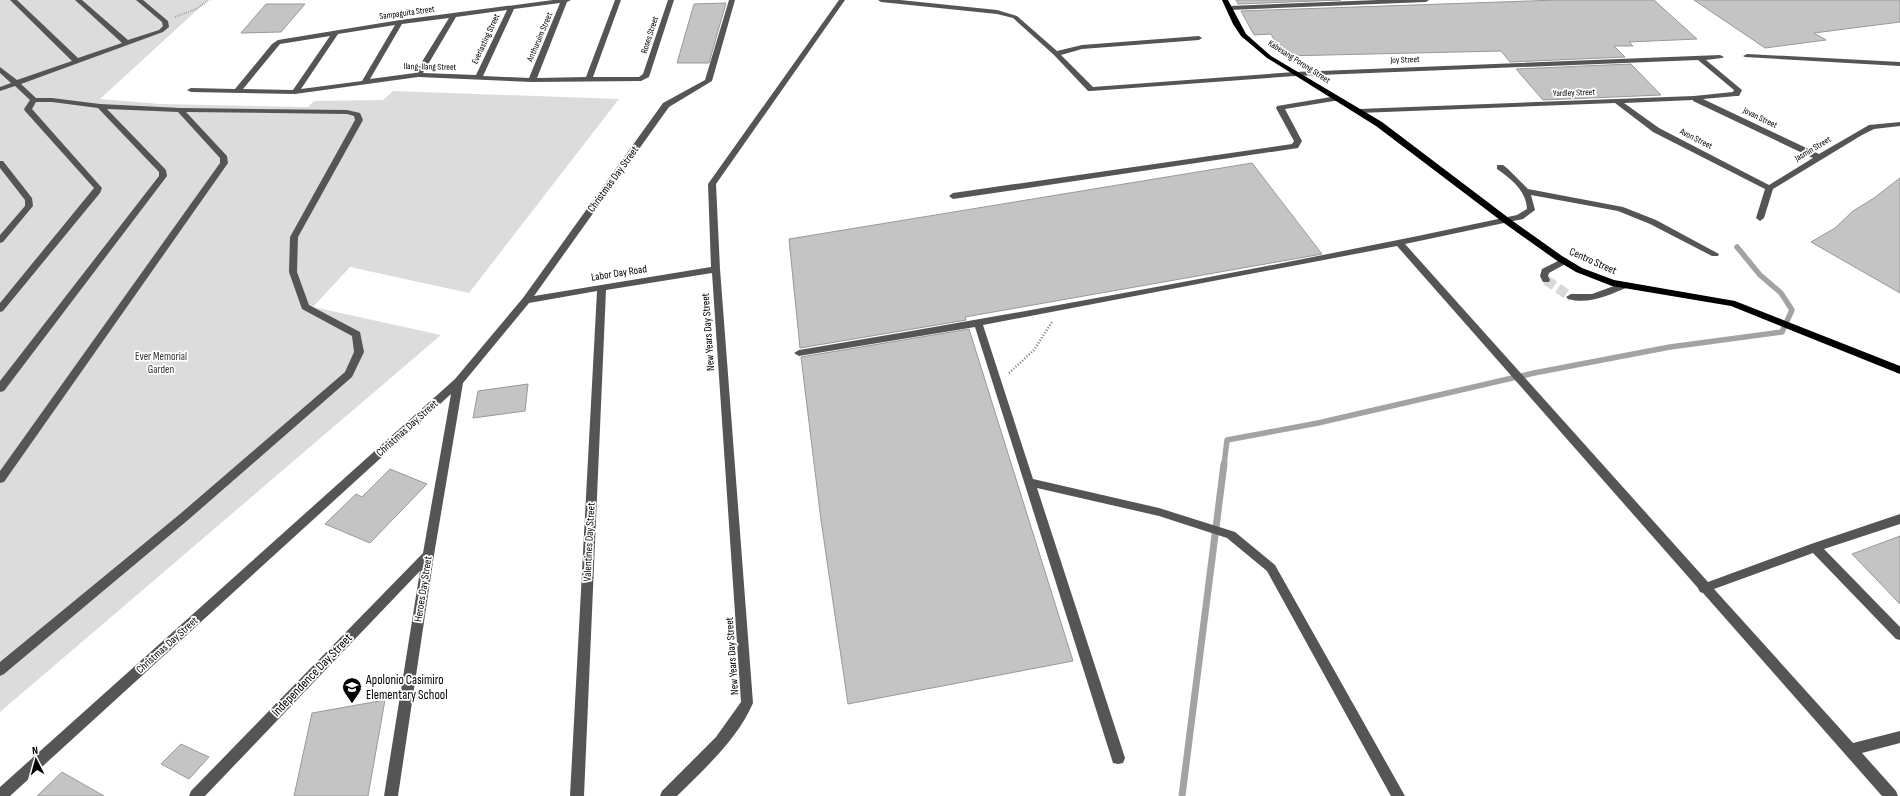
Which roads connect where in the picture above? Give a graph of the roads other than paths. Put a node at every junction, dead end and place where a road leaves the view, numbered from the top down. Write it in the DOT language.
graph roads {
  1 [pos="13,0"];
  2 [pos="78,0"];
  3 [pos="139,0"];
  4 [pos="618,0"];
  5 [pos="671,0"];
  6 [pos="732,0"];
  7 [pos="842,0"];
  8 [pos="881,0"];
  9 [pos="1225,0"];
  10 [pos="1426,0"];
  11 [pos="566,1"];
  12 [pos="511,8"];
  13 [pos="1229,8"];
  14 [pos="453,16"];
  15 [pos="400,22"];
  16 [pos="335,33"];
  17 [pos="1199,38"];
  18 [pos="127,43"];
  19 [pos="1056,54"];
  20 [pos="1747,56"];
  21 [pos="1720,57"];
  22 [pos="1700,58"];
  23 [pos="77,61"];
  24 [pos="1900,64"];
  25 [pos="0,69"];
  26 [pos="1295,74"];
  27 [pos="418,75"];
  28 [pos="646,75"];
  29 [pos="478,78"];
  30 [pos="589,79"];
  31 [pos="532,80"];
  32 [pos="364,82"];
  33 [pos="16,84"];
  34 [pos="0,89"];
  35 [pos="191,90"];
  36 [pos="237,91"];
  37 [pos="294,92"];
  38 [pos="1337,98"];
  39 [pos="1694,98"];
  40 [pos="34,100"];
  41 [pos="1617,101"];
  42 [pos="100,106"];
  43 [pos="180,110"];
  44 [pos="1359,111"];
  45 [pos="1900,124"];
  46 [pos="1818,157"];
  47 [pos="0,163"];
  48 [pos="1500,167"];
  49 [pos="1769,188"];
  50 [pos="1525,191"];
  51 [pos="953,196"];
  52 [pos="1760,218"];
  53 [pos="1507,221"];
  54 [pos="0,240"];
  55 [pos="1399,243"];
  56 [pos="1715,254"];
  57 [pos="1564,261"];
  58 [pos="716,269"];
  59 [pos="1546,280"];
  60 [pos="1625,285"];
  61 [pos="602,288"];
  62 [pos="1571,296"];
  63 [pos="526,300"];
  64 [pos="0,309"];
  65 [pos="978,323"];
  66 [pos="799,353"];
  67 [pos="1900,370"];
  68 [pos="458,382"];
  69 [pos="0,388"];
  70 [pos="0,479"];
  71 [pos="1029,482"];
  72 [pos="1900,520"];
  73 [pos="1815,547"];
  74 [pos="428,555"];
  75 [pos="1704,588"];
  76 [pos="1900,635"];
  77 [pos="0,670"];
  78 [pos="1900,737"];
  79 [pos="1851,750"];
  80 [pos="1118,758"];
  81 [pos="0,796"];
  82 [pos="196,796"];
  83 [pos="391,796"];
  84 [pos="577,796"];
  85 [pos="667,796"];
  86 [pos="1398,796"];
  87 [pos="1890,796"];
  1 -- 23 [label="street"];
  2 -- 18 [label="street"];
  3 -- 18 [label="street"];
  4 -- 30 [label="street"];
  5 -- 28 [label="street, Roses Street"];
  6 -- 63 [label="street, Christmas Day Street"];
  7 -- 58 [label="street, New Years Day Street"];
  8 -- 19 [label="street"];
  9 -- 13 [label="main road, Kabesang Porong Street"];
  10 -- 13 [label="street"];
  11 -- 12 [label="street, Sampaguita Street"];
  11 -- 31 [label="street, Anthuruim Street"];
  12 -- 14 [label="street, Sampaguita Street"];
  12 -- 29 [label="street, Everlasting Street"];
  13 -- 26 [label="main road, Kabesang Porong Street"];
  14 -- 15 [label="street, Sampaguita Street"];
  14 -- 27 [label="street"];
  15 -- 16 [label="street, Sampaguita Street"];
  15 -- 32 [label="street"];
  16 -- 36 [label="street, Sampaguita Street"];
  16 -- 37 [label="street"];
  17 -- 19 [label="street"];
  18 -- 23 [label="street"];
  19 -- 26 [label="street, Joy Street"];
  20 -- 24 [label="street"];
  21 -- 22 [label="street, Joy Street"];
  22 -- 26 [label="street, Joy Street"];
  22 -- 39 [label="street, Yardley Street"];
  23 -- 33 [label="street"];
  25 -- 33 [label="street"];
  26 -- 38 [label="main road, Kabesang Porong Street"];
  27 -- 29 [label="street, Ilang-Ilang Street"];
  27 -- 32 [label="street, Ilang-Ilang Street"];
  28 -- 30 [label="street, Ilang-Ilang Street"];
  29 -- 31 [label="street, Ilang-Ilang Street"];
  30 -- 31 [label="street, Ilang-Ilang Street"];
  32 -- 37 [label="street, Ilang-Ilang Street"];
  33 -- 34 [label="street"];
  33 -- 40 [label="street"];
  35 -- 36 [label="street, Ilang-Ilang Street"];
  36 -- 37 [label="street, Ilang-Ilang Street"];
  38 -- 44 [label="main road, Kabesang Porong Street"];
  38 -- 51 [label="street"];
  39 -- 41 [label="street, Yardley Street"];
  39 -- 46 [label="street, Jovan Street"];
  40 -- 42 [label="street"];
  40 -- 64 [label="street"];
  41 -- 44 [label="street, Yardley Street"];
  41 -- 49 [label="street, Avon Street"];
  42 -- 43 [label="street"];
  42 -- 69 [label="street"];
  43 -- 70 [label="street"];
  43 -- 77 [label="street"];
  44 -- 53 [label="main road, Centro Street"];
  45 -- 46 [label="street, Jasmin Street"];
  46 -- 49 [label="street, Jasmin Street"];
  47 -- 54 [label="street"];
  48 -- 50 [label="street"];
  49 -- 52 [label="street"];
  50 -- 53 [label="street"];
  50 -- 56 [label="street"];
  53 -- 55 [label="street"];
  53 -- 57 [label="main road, Centro Street"];
  55 -- 65 [label="street"];
  55 -- 75 [label="street"];
  57 -- 59 [label="street"];
  57 -- 60 [label="main road, Centro Street"];
  58 -- 61 [label="street, Labor Day Road"];
  58 -- 85 [label="street, New Years Day Street"];
  60 -- 62 [label="street"];
  60 -- 67 [label="main road, Centro Street"];
  61 -- 63 [label="street, Labor Day Road"];
  61 -- 84 [label="street, Valentines Day Street"];
  63 -- 68 [label="street, Christmas Day Street"];
  65 -- 66 [label="street"];
  65 -- 71 [label="street"];
  68 -- 74 [label="street, Heroes Day Street"];
  68 -- 81 [label="street, Christmas Day Street"];
  71 -- 80 [label="street"];
  71 -- 86 [label="street"];
  72 -- 73 [label="street"];
  73 -- 75 [label="street"];
  73 -- 76 [label="street"];
  74 -- 82 [label="street, Independence Day Street"];
  74 -- 83 [label="street, Heroes Day Street"];
  75 -- 79 [label="street"];
  78 -- 79 [label="street"];
  79 -- 87 [label="street"];
}
